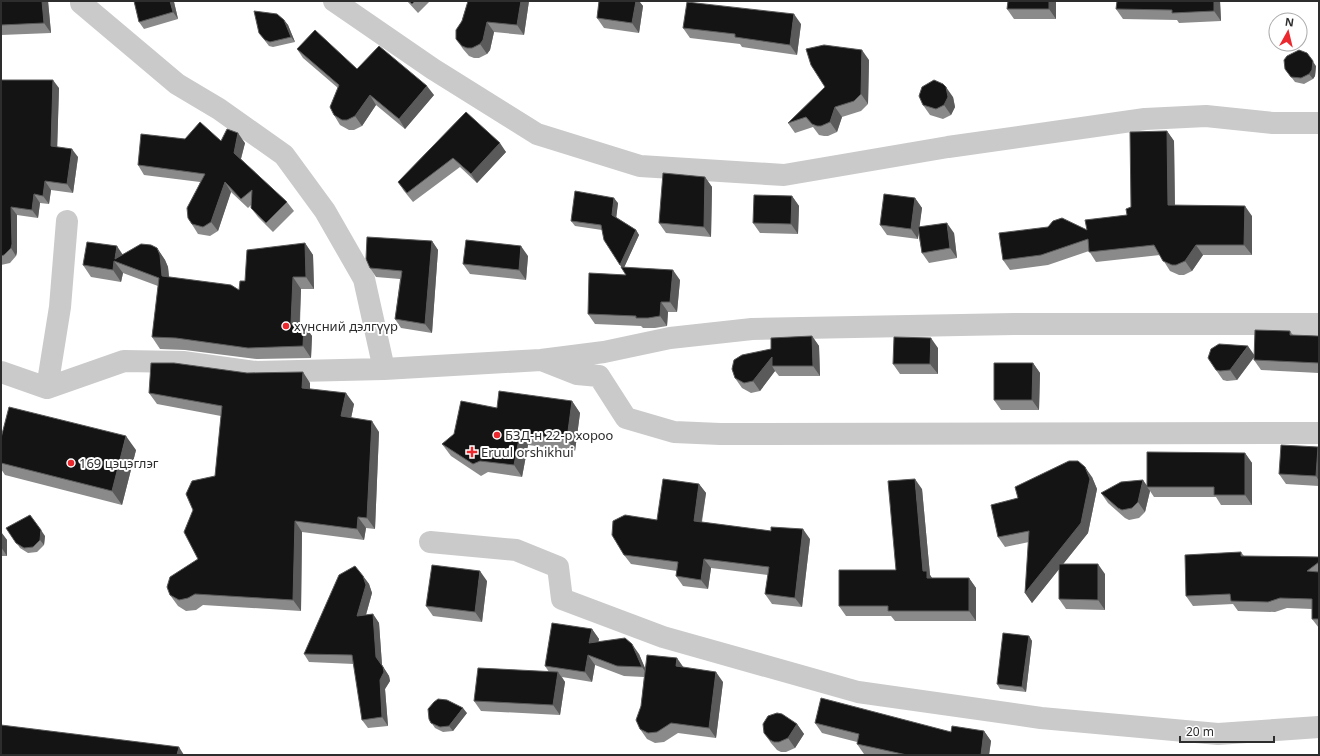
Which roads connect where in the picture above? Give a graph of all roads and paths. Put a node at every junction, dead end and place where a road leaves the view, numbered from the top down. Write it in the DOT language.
graph roads {
  1 [pos="334,1"];
  2 [pos="83,2"];
  3 [pos="1319,123"];
  4 [pos="67,221"];
  5 [pos="1319,324"];
  6 [pos="541,360"];
  7 [pos="384,369"];
  8 [pos="1,372"];
  9 [pos="47,388"];
  10 [pos="1319,433"];
  11 [pos="430,542"];
  12 [pos="1319,727"];
  1 -- 3 [label="street"];
  2 -- 7 [label="street"];
  4 -- 9 [label="street"];
  5 -- 6 [label="street"];
  6 -- 7 [label="street"];
  6 -- 10 [label="street"];
  7 -- 9 [label="street"];
  8 -- 9 [label="street"];
  11 -- 12 [label="street"];
}
